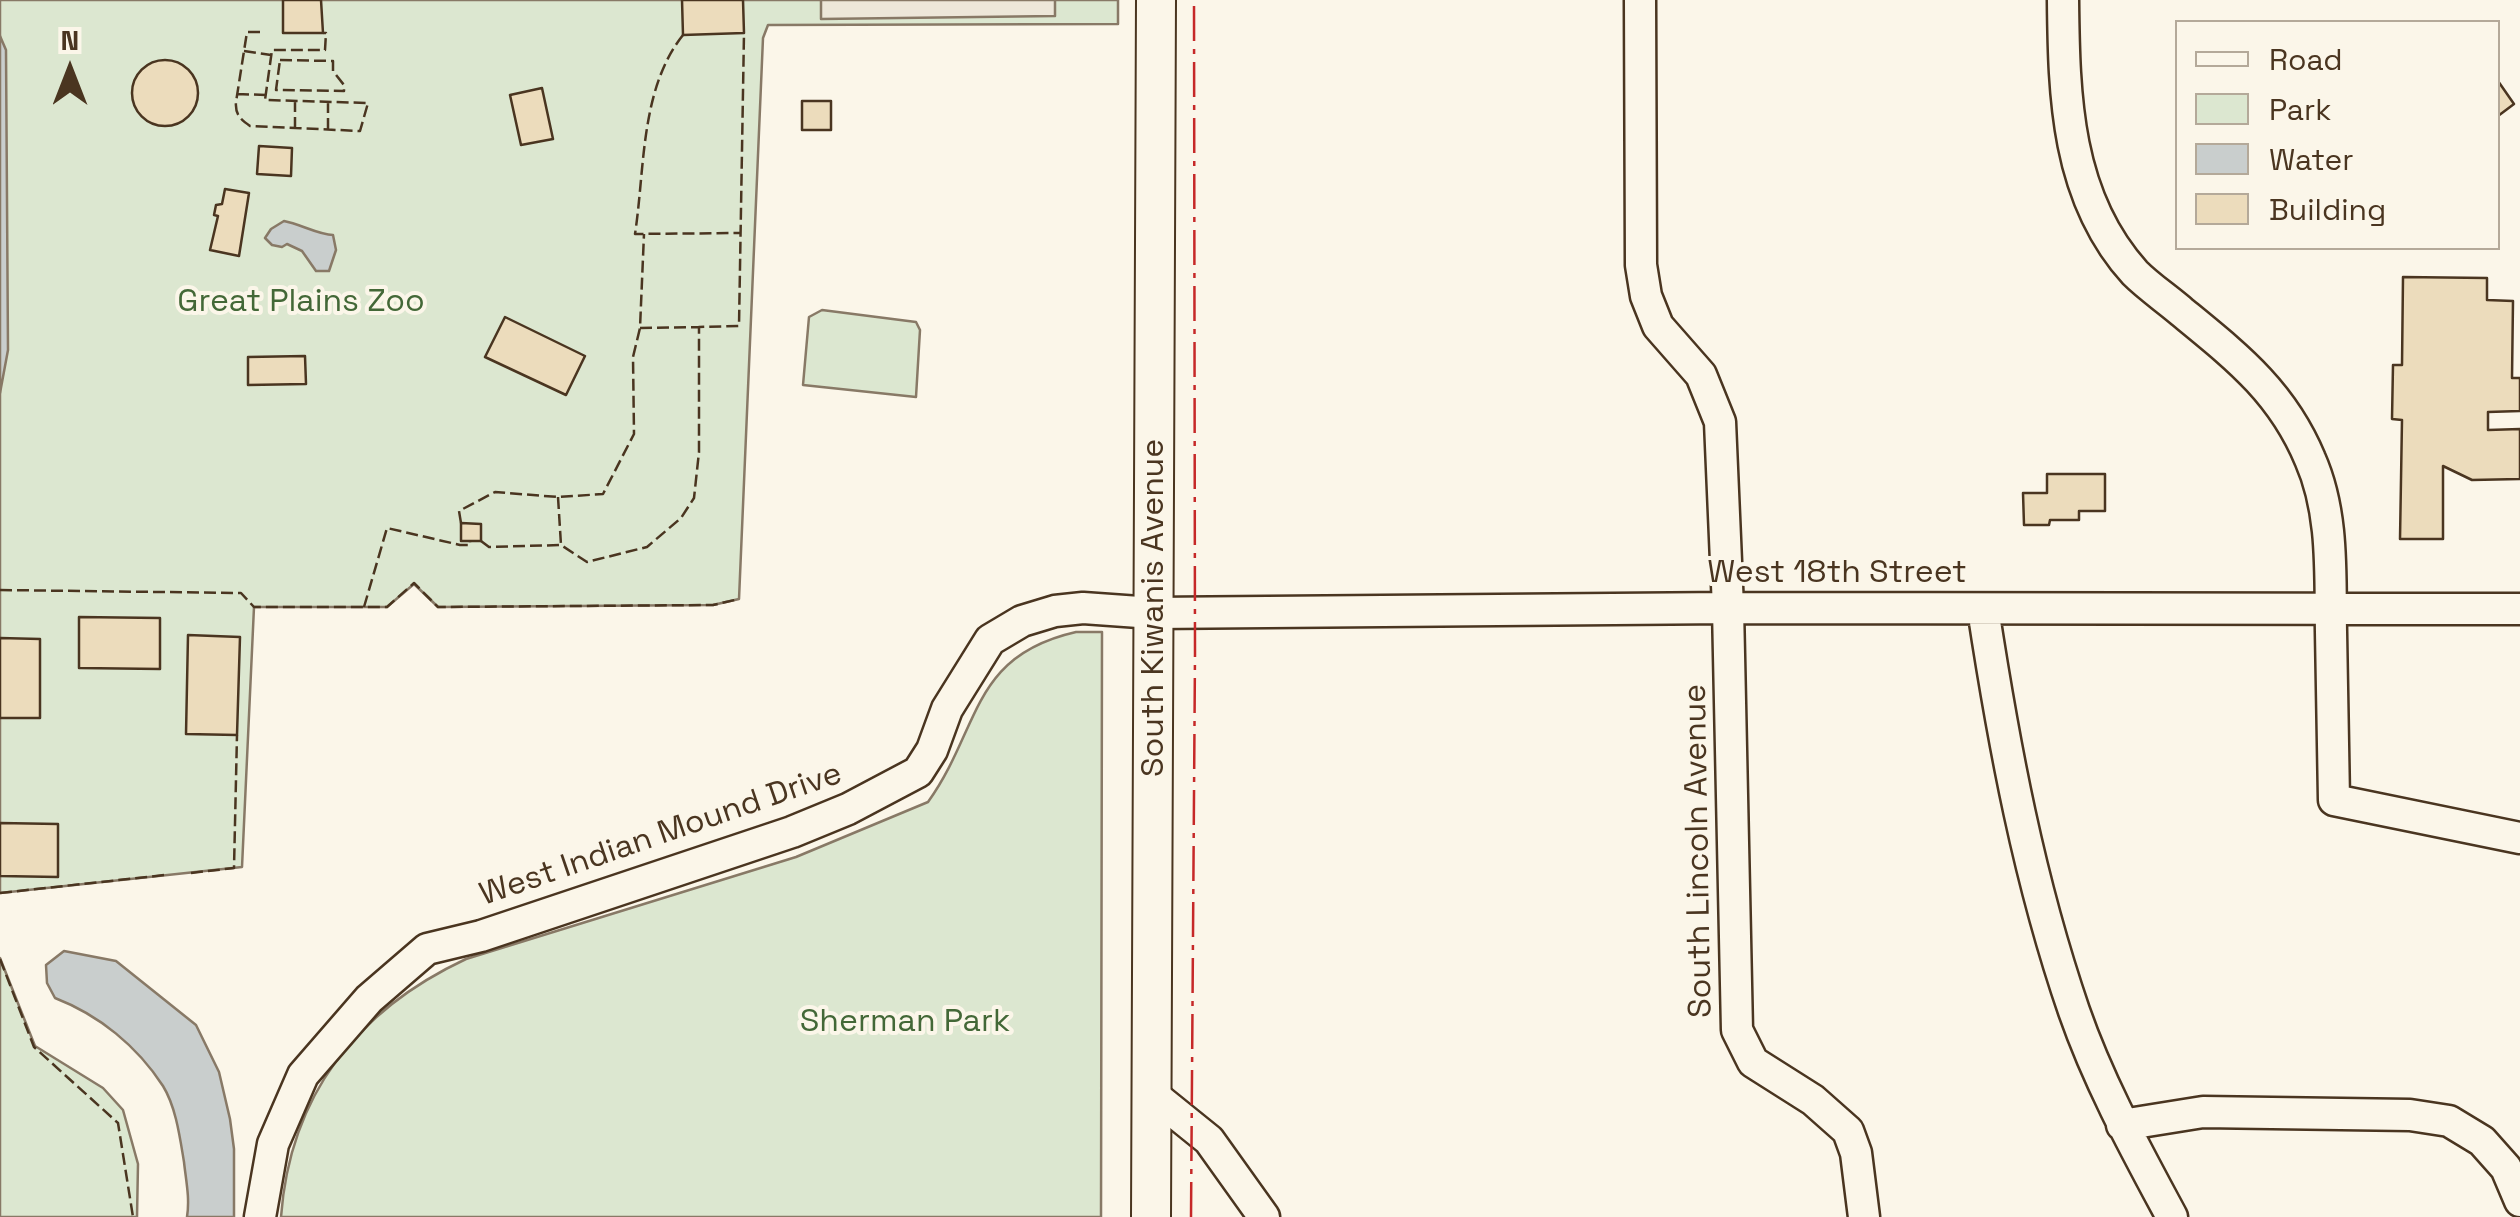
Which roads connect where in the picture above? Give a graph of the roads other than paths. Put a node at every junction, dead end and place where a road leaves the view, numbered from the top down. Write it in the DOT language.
graph roads {
  1 [pos="1156,0"];
  2 [pos="1640,0"];
  3 [pos="2063,0"];
  4 [pos="1728,608"];
  5 [pos="2520,608"];
  6 [pos="1983,609"];
  7 [pos="2331,609"];
  8 [pos="1154,613"];
  9 [pos="2520,838"];
  10 [pos="1152,1094"];
  11 [pos="2122,1124"];
  12 [pos="2520,1201"];
  13 [pos="260,1217"];
  14 [pos="1151,1217"];
  15 [pos="1264,1217"];
  16 [pos="1864,1217"];
  17 [pos="2172,1217"];
  1 -- 8 [label="main road, South Kiwanis Avenue"];
  2 -- 4 [label="street, South Lincoln Avenue"];
  3 -- 7 [label="street"];
  4 -- 6 [label="street, West 18th Street"];
  4 -- 8 [label="street, West 18th Street"];
  4 -- 16 [label="street, South Lincoln Avenue"];
  5 -- 7 [label="street, West 18th Street"];
  6 -- 7 [label="street, West 18th Street"];
  6 -- 11 [label="street"];
  7 -- 9 [label="street"];
  8 -- 10 [label="main road, South Kiwanis Avenue"];
  8 -- 13 [label="street, West Indian Mound Drive"];
  10 -- 14 [label="main road, South Kiwanis Avenue"];
  10 -- 15 [label="street"];
  11 -- 12 [label="street"];
  11 -- 17 [label="street"];
}
